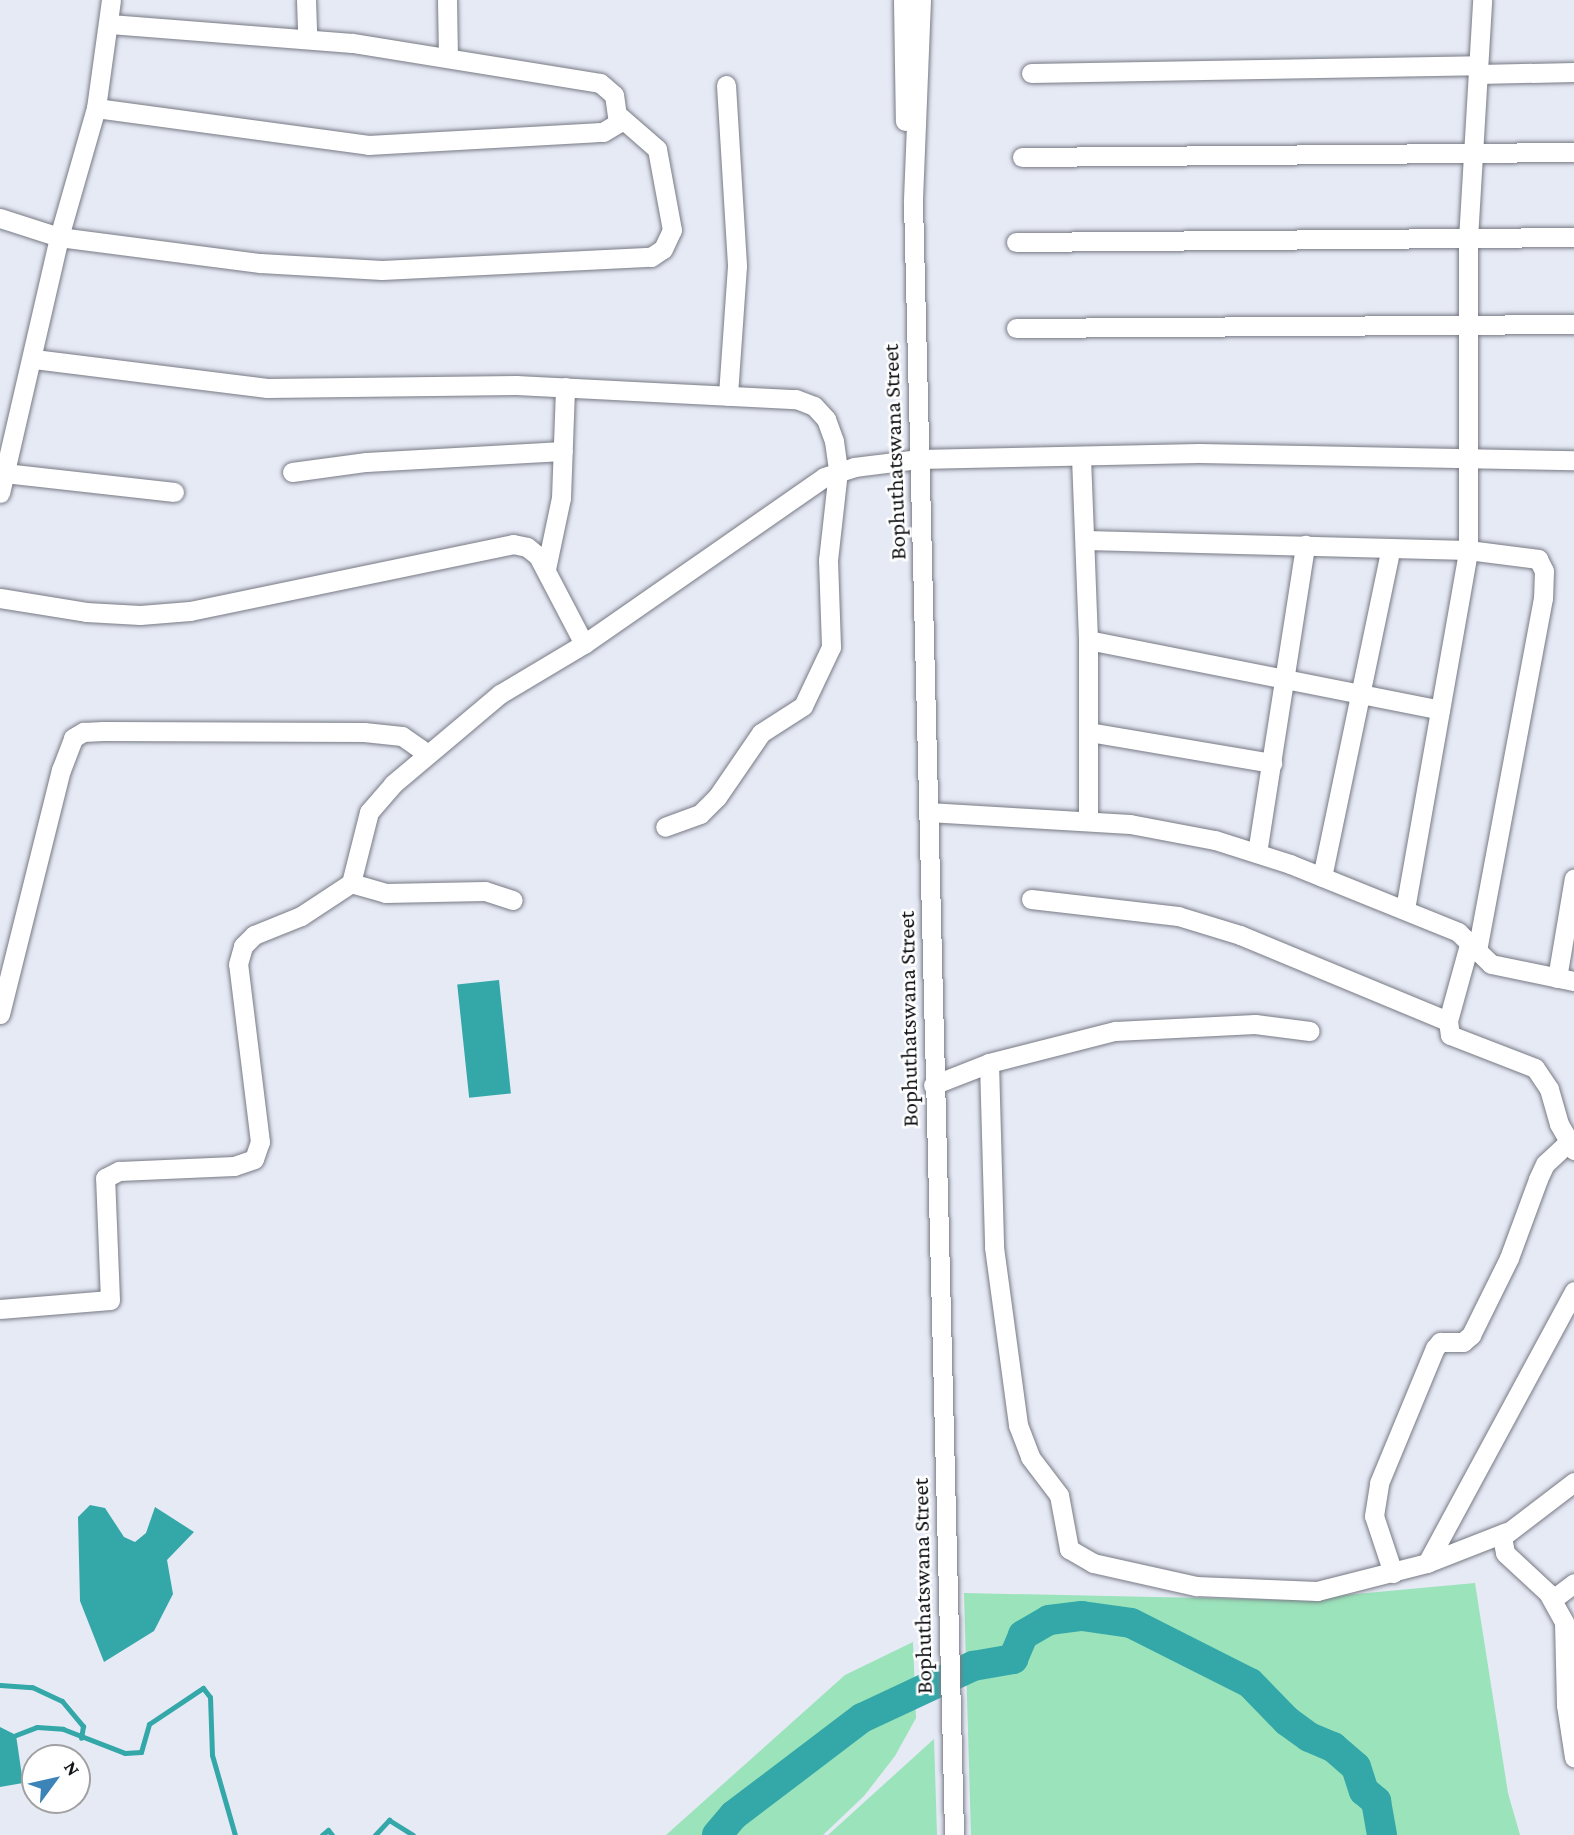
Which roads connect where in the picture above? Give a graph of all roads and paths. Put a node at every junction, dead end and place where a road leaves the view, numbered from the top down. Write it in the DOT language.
graph roads {
  1 [pos="111,0"];
  2 [pos="306,0"];
  3 [pos="447,0"];
  4 [pos="903,0"];
  5 [pos="922,0"];
  6 [pos="1482,0"];
  7 [pos="110,24"];
  8 [pos="307,38"];
  9 [pos="447,55"];
  10 [pos="1478,69"];
  11 [pos="1574,72"];
  12 [pos="1031,73"];
  13 [pos="726,85"];
  14 [pos="96,108"];
  15 [pos="619,116"];
  16 [pos="1574,152"];
  17 [pos="1473,153"];
  18 [pos="1022,157"];
  19 [pos="913,202"];
  20 [pos="0,218"];
  21 [pos="59,237"];
  22 [pos="1574,237"];
  23 [pos="1468,239"];
  24 [pos="1016,242"];
  25 [pos="1469,321"];
  26 [pos="1574,324"];
  27 [pos="1016,328"];
  28 [pos="34,359"];
  29 [pos="565,387"];
  30 [pos="728,396"];
  31 [pos="563,451"];
  32 [pos="1081,457"];
  33 [pos="918,459"];
  34 [pos="1470,459"];
  35 [pos="1574,460"];
  36 [pos="838,471"];
  37 [pos="292,472"];
  38 [pos="5,473"];
  39 [pos="174,492"];
  40 [pos="0,493"];
  41 [pos="1086,540"];
  42 [pos="1306,545"];
  43 [pos="1391,548"];
  44 [pos="1468,550"];
  45 [pos="546,569"];
  46 [pos="0,598"];
  47 [pos="1088,640"];
  48 [pos="584,644"];
  49 [pos="1285,681"];
  50 [pos="1362,695"];
  51 [pos="1440,710"];
  52 [pos="1089,732"];
  53 [pos="426,754"];
  54 [pos="1272,763"];
  55 [pos="929,811"];
  56 [pos="1088,820"];
  57 [pos="665,827"];
  58 [pos="1256,853"];
  59 [pos="1322,877"];
  60 [pos="1574,878"];
  61 [pos="351,883"];
  62 [pos="513,900"];
  63 [pos="1031,900"];
  64 [pos="1405,909"];
  65 [pos="1473,946"];
  66 [pos="1565,980"];
  67 [pos="0,1014"];
  68 [pos="1448,1021"];
  69 [pos="1310,1031"];
  70 [pos="989,1063"];
  71 [pos="933,1085"];
  72 [pos="1571,1146"];
  73 [pos="1574,1291"];
  74 [pos="0,1309"];
  75 [pos="1574,1482"];
  76 [pos="1506,1532"];
  77 [pos="1427,1563"];
  78 [pos="1393,1573"];
  79 [pos="1574,1583"];
  80 [pos="1553,1599"];
  81 [pos="1570,1703"];
  82 [pos="1574,1757"];
  83 [pos="954,1835"];
  1 -- 7 [label="street"];
  2 -- 8 [label="street"];
  3 -- 9 [label="street"];
  4 -- 19 [label="street, Bophuthatswana Street"];
  5 -- 19 [label="street, Bophuthatswana Street"];
  6 -- 10 [label="street"];
  7 -- 8 [label="street"];
  7 -- 14 [label="street"];
  8 -- 9 [label="street"];
  9 -- 15 [label="street"];
  10 -- 11 [label="street"];
  10 -- 12 [label="street"];
  10 -- 17 [label="street"];
  13 -- 30 [label="street"];
  14 -- 15 [label="street"];
  14 -- 21 [label="street"];
  15 -- 21 [label="street"];
  16 -- 17 [label="street"];
  17 -- 18 [label="street"];
  17 -- 23 [label="street"];
  19 -- 33 [label="street, Bophuthatswana Street"];
  20 -- 21 [label="street"];
  21 -- 28 [label="street"];
  22 -- 23 [label="street"];
  23 -- 24 [label="street"];
  23 -- 25 [label="street"];
  25 -- 26 [label="street"];
  25 -- 27 [label="street"];
  25 -- 34 [label="street"];
  28 -- 29 [label="street"];
  28 -- 38 [label="street"];
  29 -- 30 [label="street"];
  29 -- 31 [label="street"];
  30 -- 36 [label="street"];
  31 -- 37 [label="street"];
  31 -- 45 [label="street"];
  32 -- 33 [label="street"];
  32 -- 34 [label="street"];
  32 -- 41 [label="street"];
  33 -- 36 [label="street"];
  33 -- 55 [label="street, Bophuthatswana Street"];
  34 -- 35 [label="street"];
  34 -- 44 [label="street"];
  36 -- 48 [label="street"];
  36 -- 57 [label="street"];
  38 -- 39 [label="street"];
  38 -- 40 [label="street"];
  41 -- 42 [label="street"];
  41 -- 47 [label="street"];
  42 -- 43 [label="street"];
  42 -- 49 [label="street"];
  43 -- 44 [label="street"];
  43 -- 50 [label="street"];
  44 -- 51 [label="street"];
  44 -- 65 [label="street"];
  45 -- 46 [label="street"];
  45 -- 48 [label="street"];
  47 -- 49 [label="street"];
  47 -- 52 [label="street"];
  48 -- 53 [label="street"];
  49 -- 50 [label="street"];
  49 -- 54 [label="street"];
  50 -- 51 [label="street"];
  50 -- 59 [label="street"];
  51 -- 64 [label="street"];
  52 -- 54 [label="street"];
  52 -- 56 [label="street"];
  53 -- 61 [label="street"];
  53 -- 67 [label="street"];
  54 -- 58 [label="street"];
  55 -- 56 [label="street"];
  55 -- 71 [label="street, Bophuthatswana Street"];
  56 -- 58 [label="street"];
  58 -- 59 [label="street"];
  59 -- 64 [label="street"];
  60 -- 66 [label="street"];
  61 -- 62 [label="street"];
  61 -- 74 [label="street"];
  63 -- 68 [label="street"];
  64 -- 65 [label="street"];
  65 -- 66 [label="street"];
  65 -- 68 [label="street"];
  68 -- 72 [label="street"];
  69 -- 70 [label="street"];
  70 -- 71 [label="street"];
  70 -- 78 [label="street"];
  71 -- 83 [label="street, Bophuthatswana Street"];
  72 -- 78 [label="street"];
  73 -- 77 [label="street"];
  75 -- 76 [label="street"];
  76 -- 77 [label="street"];
  76 -- 80 [label="street"];
  77 -- 78 [label="street"];
  79 -- 80 [label="street"];
  80 -- 81 [label="street"];
  81 -- 82 [label="street"];
}
